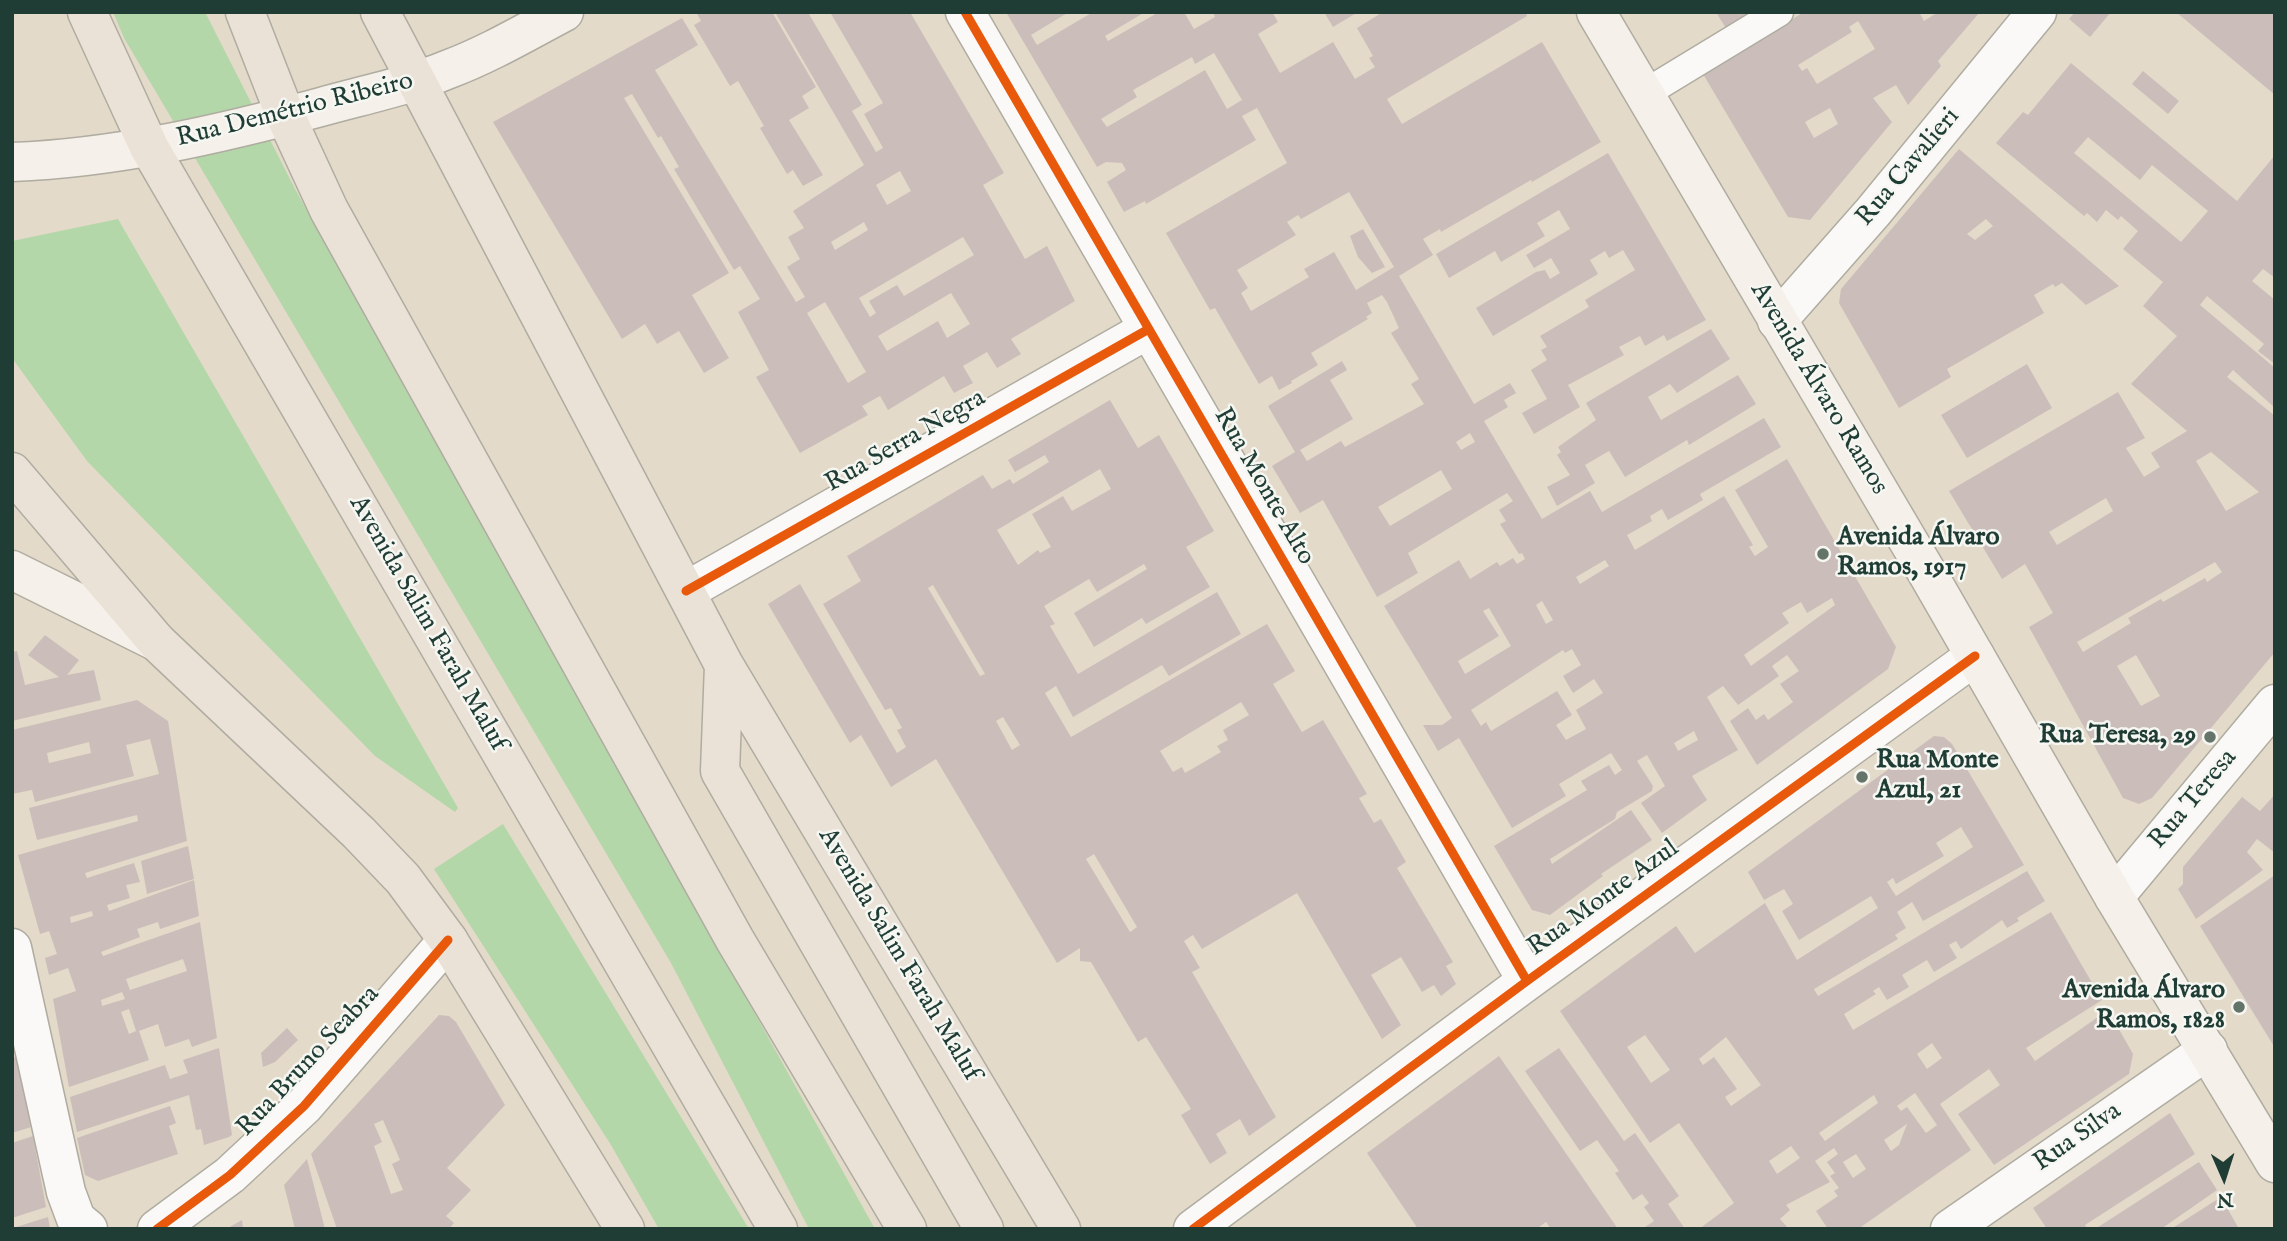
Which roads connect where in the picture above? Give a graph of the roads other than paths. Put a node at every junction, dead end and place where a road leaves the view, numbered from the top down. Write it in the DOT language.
graph roads {
  1 [pos="88,12"];
  2 [pos="245,12"];
  3 [pos="380,12"];
  4 [pos="564,12"];
  5 [pos="965,12"];
  6 [pos="1596,12"];
  7 [pos="1779,12"];
  8 [pos="2037,12"];
  9 [pos="416,82"];
  10 [pos="1644,94"];
  11 [pos="286,117"];
  12 [pos="149,147"];
  13 [pos="12,162"];
  14 [pos="1777,321"];
  15 [pos="1147,330"];
  16 [pos="12,472"];
  17 [pos="12,570"];
  18 [pos="686,591"];
  19 [pos="157,642"];
  20 [pos="1975,656"];
  21 [pos="724,665"];
  22 [pos="2275,704"];
  23 [pos="2114,897"];
  24 [pos="448,940"];
  25 [pos="12,948"];
  26 [pos="1527,981"];
  27 [pos="2208,1050"];
  28 [pos="2275,1163"];
  29 [pos="88,1229"];
  30 [pos="157,1229"];
  31 [pos="625,1229"];
  32 [pos="778,1229"];
  33 [pos="907,1229"];
  34 [pos="984,1229"];
  35 [pos="1061,1229"];
  36 [pos="1193,1229"];
  37 [pos="1950,1229"];
  1 -- 12 [label="highway, Avenida Salim Farah Maluf"];
  2 -- 11 [label="highway"];
  3 -- 9 [label="highway, Avenida Salim Farah Maluf"];
  4 -- 9 [label="main road, Rua Demétrio Ribeiro"];
  5 -- 15 [label="street, Rua Monte Alto"];
  6 -- 10 [label="main road, Avenida Álvaro Ramos"];
  7 -- 10 [label="lane"];
  8 -- 14 [label="street, Rua Cavalieri"];
  9 -- 11 [label="main road, Rua Demétrio Ribeiro"];
  9 -- 18 [label="highway, Avenida Salim Farah Maluf"];
  10 -- 14 [label="main road, Avenida Álvaro Ramos"];
  11 -- 12 [label="main road, Rua Demétrio Ribeiro"];
  11 -- 33 [label="highway"];
  12 -- 13 [label="main road, Rua Demétrio Ribeiro"];
  12 -- 32 [label="highway, Avenida Salim Farah Maluf"];
  14 -- 20 [label="main road, Avenida Álvaro Ramos"];
  15 -- 18 [label="street, Rua Serra Negra"];
  15 -- 26 [label="street, Rua Monte Alto"];
  16 -- 19 [label="highway"];
  17 -- 19 [label="main road"];
  18 -- 21 [label="highway, Avenida Salim Farah Maluf"];
  19 -- 24 [label="highway"];
  20 -- 23 [label="main road, Avenida Álvaro Ramos"];
  20 -- 26 [label="street, Rua Monte Azul"];
  21 -- 34 [label="highway"];
  21 -- 35 [label="highway, Avenida Salim Farah Maluf"];
  22 -- 23 [label="street, Rua Teresa"];
  23 -- 27 [label="main road, Avenida Álvaro Ramos"];
  24 -- 30 [label="street, Rua Bruno Seabra"];
  24 -- 31 [label="highway"];
  25 -- 29 [label="street"];
  26 -- 36 [label="street, Rua Monte Azul"];
  27 -- 28 [label="main road, Avenida Álvaro Ramos"];
  27 -- 37 [label="street, Rua Silva"];
}
